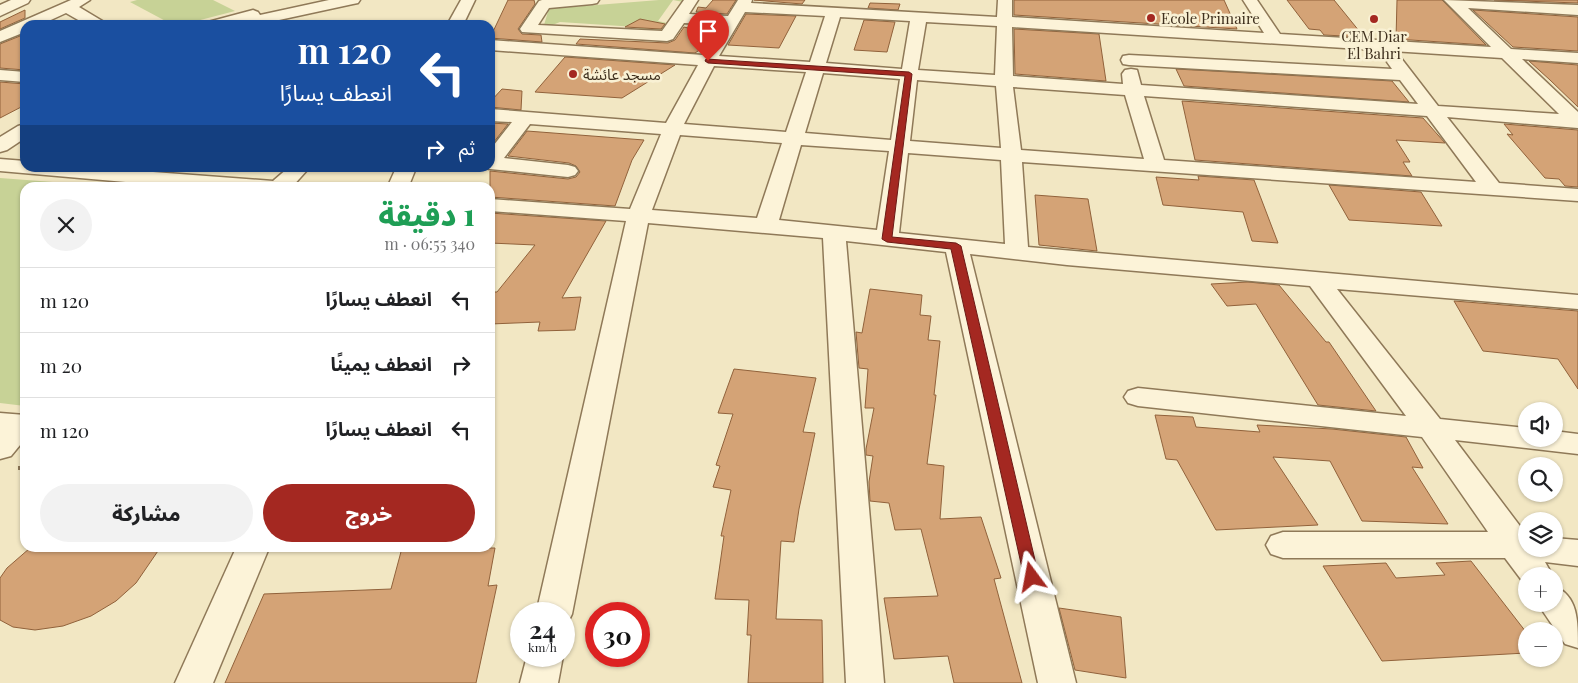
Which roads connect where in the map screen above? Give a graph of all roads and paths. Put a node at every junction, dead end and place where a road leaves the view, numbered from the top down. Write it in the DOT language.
graph roads {
  1 [pos="23,0"];
  2 [pos="83,0"];
  3 [pos="325,0"];
  4 [pos="352,0"];
  5 [pos="468,0"];
  6 [pos="592,0"];
  7 [pos="691,0"];
  8 [pos="1005,0"];
  9 [pos="1250,0"];
  10 [pos="1452,2"];
  11 [pos="1549,4"];
  12 [pos="67,7"];
  13 [pos="920,7"];
  14 [pos="739,9"];
  15 [pos="0,10"];
  16 [pos="834,12"];
  17 [pos="1575,17"];
  18 [pos="680,18"];
  19 [pos="39,20"];
  20 [pos="89,20"];
  21 [pos="236,20"];
  22 [pos="258,20"];
  23 [pos="458,20"];
  24 [pos="1005,21"];
  25 [pos="1119,28"];
  26 [pos="20,29"];
  27 [pos="0,37"];
  28 [pos="1275,38"];
  29 [pos="495,45"];
  30 [pos="1382,46"];
  31 [pos="1507,54"];
  32 [pos="1578,58"];
  33 [pos="1129,60"];
  34 [pos="708,61"];
  35 [pos="816,68"];
  36 [pos="909,74"];
  37 [pos="1406,75"];
  38 [pos="1004,81"];
  39 [pos="1132,90"];
  40 [pos="1434,111"];
  41 [pos="495,115"];
  42 [pos="525,118"];
  43 [pos="1578,121"];
  44 [pos="20,123"];
  45 [pos="673,128"];
  46 [pos="20,133"];
  47 [pos="0,135"];
  48 [pos="794,138"];
  49 [pos="0,146"];
  50 [pos="899,146"];
  51 [pos="1011,153"];
  52 [pos="495,157"];
  53 [pos="495,163"];
  54 [pos="0,165"];
  55 [pos="1156,166"];
  56 [pos="20,167"];
  57 [pos="568,170"];
  58 [pos="107,172"];
  59 [pos="295,172"];
  60 [pos="214,182"];
  61 [pos="284,182"];
  62 [pos="1493,190"];
  63 [pos="1578,195"];
  64 [pos="495,205"];
  65 [pos="638,217"];
  66 [pos="766,225"];
  67 [pos="834,232"];
  68 [pos="887,239"];
  69 [pos="956,246"];
  70 [pos="1017,251"];
  71 [pos="1317,279"];
  72 [pos="1578,302"];
  73 [pos="1138,397"];
  74 [pos="0,423"];
  75 [pos="20,424"];
  76 [pos="20,426"];
  77 [pos="1430,428"];
  78 [pos="1518,438"];
  79 [pos="1563,442"];
  80 [pos="1578,444"];
  81 [pos="0,449"];
  82 [pos="1518,536"];
  83 [pos="1282,545"];
  84 [pos="1518,547"];
  85 [pos="1563,551"];
  86 [pos="250,552"];
  87 [pos="1578,553"];
  88 [pos="557,602"];
  89 [pos="1563,612"];
  90 [pos="1578,633"];
  91 [pos="543,667"];
  92 [pos="194,683"];
  93 [pos="539,683"];
  94 [pos="865,683"];
  95 [pos="1057,683"];
  1 -- 15 [label="street"];
  2 -- 12 [label="street"];
  3 -- 21 [label="street"];
  4 -- 22 [label="street"];
  5 -- 23 [label="street"];
  6 -- 18 [label="street"];
  7 -- 18 [label="street"];
  8 -- 24 [label="street"];
  9 -- 28 [label="street"];
  10 -- 11 [label="street"];
  10 -- 31 [label="street"];
  11 -- 17 [label="street"];
  12 -- 19 [label="street"];
  12 -- 20 [label="street"];
  13 -- 16 [label="street"];
  13 -- 24 [label="street"];
  13 -- 36 [label="street"];
  14 -- 16 [label="street"];
  14 -- 18 [label="street"];
  14 -- 34 [label="street"];
  16 -- 35 [label="street"];
  24 -- 25 [label="street"];
  24 -- 38 [label="street"];
  25 -- 28 [label="street"];
  25 -- 33 [label="street"];
  26 -- 27 [label="street"];
  28 -- 30 [label="street"];
  29 -- 34 [label="street"];
  30 -- 31 [label="street"];
  30 -- 37 [label="street"];
  31 -- 32 [label="street"];
  31 -- 43 [label="street"];
  33 -- 37 [label="street"];
  33 -- 39 [label="street"];
  34 -- 35 [label="street"];
  34 -- 45 [label="street"];
  35 -- 36 [label="street"];
  35 -- 48 [label="street"];
  36 -- 38 [label="street"];
  36 -- 50 [label="street"];
  37 -- 40 [label="street"];
  38 -- 39 [label="street"];
  38 -- 51 [label="street"];
  39 -- 40 [label="street"];
  39 -- 55 [label="street"];
  40 -- 43 [label="street"];
  40 -- 62 [label="street"];
  41 -- 42 [label="street"];
  42 -- 45 [label="street"];
  42 -- 52 [label="street"];
  44 -- 47 [label="street"];
  45 -- 48 [label="street"];
  45 -- 65 [label="street"];
  46 -- 49 [label="street"];
  48 -- 50 [label="street"];
  48 -- 66 [label="street"];
  50 -- 51 [label="street"];
  50 -- 68 [label="street"];
  51 -- 55 [label="street"];
  51 -- 70 [label="street"];
  53 -- 57 [label="street"];
  54 -- 56 [label="street"];
  55 -- 62 [label="street"];
  58 -- 60 [label="street"];
  59 -- 61 [label="street"];
  62 -- 63 [label="street"];
  64 -- 65 [label="street"];
  65 -- 66 [label="street"];
  65 -- 88 [label="street"];
  66 -- 67 [label="street"];
  67 -- 68 [label="street"];
  67 -- 94 [label="street"];
  68 -- 69 [label="street"];
  69 -- 70 [label="street"];
  69 -- 95 [label="street"];
  70 -- 71 [label="street"];
  71 -- 72 [label="street"];
  71 -- 77 [label="street"];
  73 -- 77 [label="street"];
  74 -- 75 [label="street"];
  76 -- 81 [label="street"];
  77 -- 78 [label="street"];
  77 -- 82 [label="street"];
  79 -- 80 [label="street"];
  83 -- 84 [label="street"];
  85 -- 87 [label="street"];
  86 -- 92 [label="street"];
  89 -- 90 [label="street"];
  91 -- 93 [label="street"];
}
